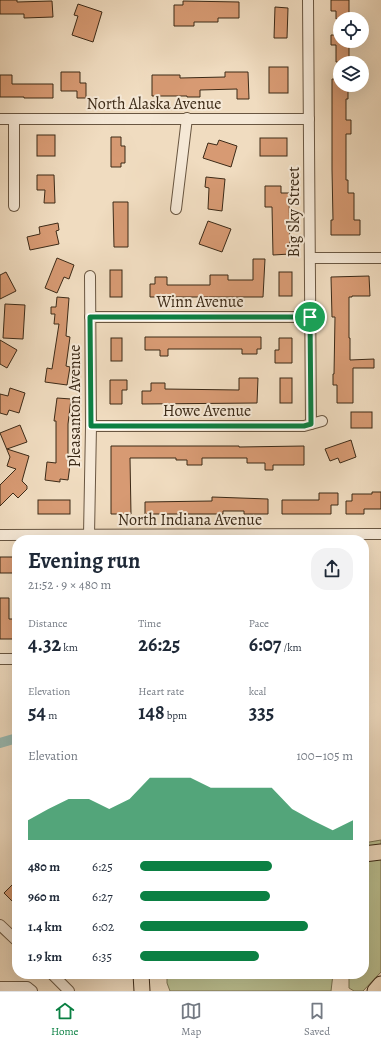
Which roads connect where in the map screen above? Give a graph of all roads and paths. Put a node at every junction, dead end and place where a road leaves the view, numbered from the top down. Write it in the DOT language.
graph roads {
  1 [pos="308,0"];
  2 [pos="187,118"];
  3 [pos="309,119"];
  4 [pos="0,120"];
  5 [pos="14,120"];
  6 [pos="14,206"];
  7 [pos="176,209"];
  8 [pos="310,258"];
  9 [pos="381,258"];
  10 [pos="90,276"];
  11 [pos="90,317"];
  12 [pos="310,317"];
  13 [pos="322,422"];
  14 [pos="311,424"];
  15 [pos="91,426"];
  16 [pos="0,534"];
  17 [pos="381,534"];
  18 [pos="89,535"];
  19 [pos="302,535"];
  20 [pos="0,659"];
  21 [pos="12,659"];
  22 [pos="381,852"];
  23 [pos="369,853"];
  24 [pos="0,925"];
  25 [pos="12,936"];
  26 [pos="57,979"];
  27 [pos="141,979"];
  28 [pos="381,984"];
  29 [pos="0,987"];
  30 [pos="28,990"];
  31 [pos="69,991"];
  32 [pos="142,991"];
  33 [pos="375,991"];
  1 -- 3 [label="street, Big Sky Street"];
  2 -- 3 [label="street, North Alaska Avenue"];
  2 -- 5 [label="street, North Alaska Avenue"];
  2 -- 7 [label="street"];
  3 -- 8 [label="street, Big Sky Street"];
  4 -- 5 [label="street, North Alaska Avenue"];
  5 -- 6 [label="street"];
  8 -- 9 [label="street"];
  8 -- 12 [label="street, Big Sky Street"];
  10 -- 11 [label="street, Pleasanton Avenue"];
  11 -- 12 [label="street, Winn Avenue"];
  11 -- 15 [label="street, Pleasanton Avenue"];
  12 -- 14 [label="street, Big Sky Street"];
  13 -- 14 [label="street, Howe Avenue"];
  14 -- 15 [label="street, Howe Avenue"];
  15 -- 18 [label="street, Pleasanton Avenue"];
  16 -- 18 [label="street, North Indiana Avenue"];
  17 -- 19 [label="street, North Indiana Avenue"];
  20 -- 21 [label="street"];
  22 -- 23 [label="highway"];
  24 -- 25 [label="street"];
  26 -- 31 [label="street"];
  27 -- 32 [label="highway"];
  28 -- 33 [label="highway"];
  29 -- 30 [label="street"];
}
